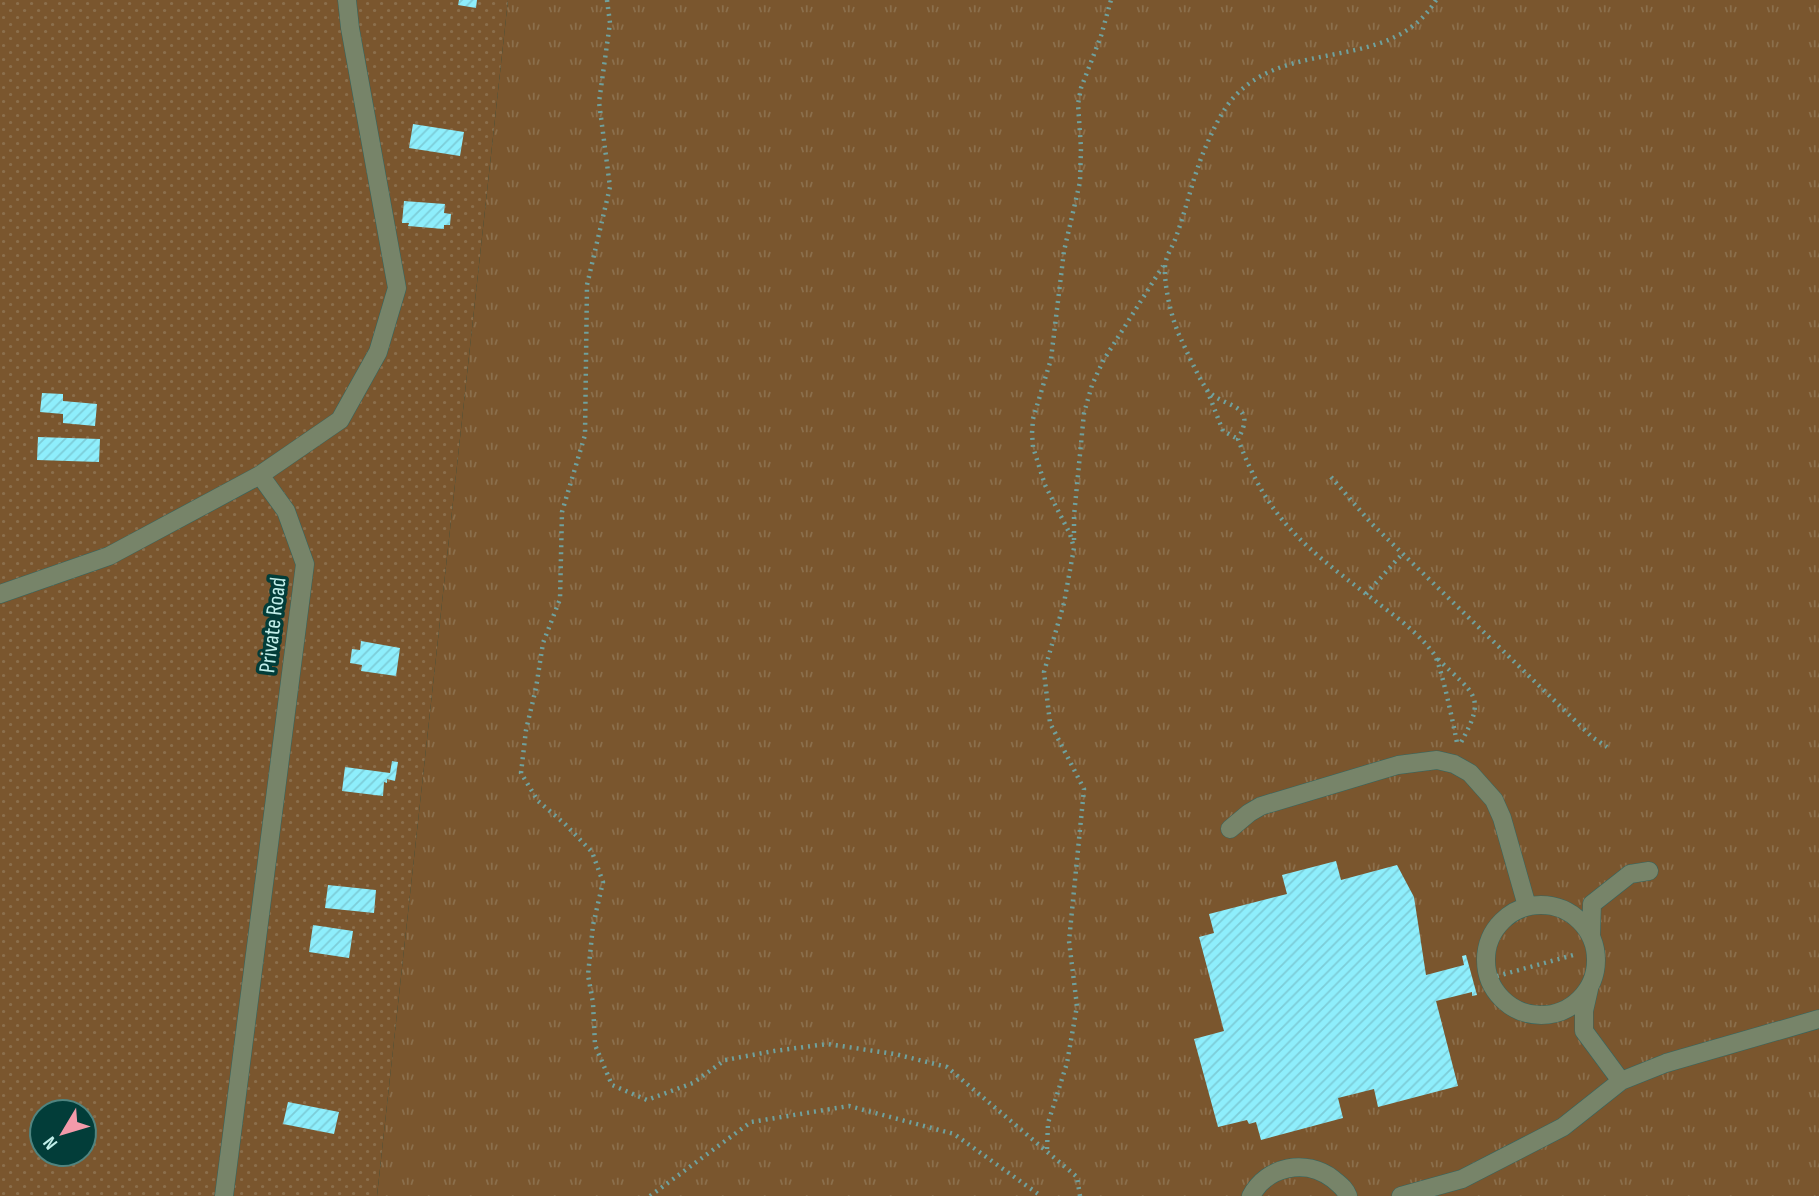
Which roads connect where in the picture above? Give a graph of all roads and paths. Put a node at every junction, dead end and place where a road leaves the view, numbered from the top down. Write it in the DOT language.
graph roads {
  1 [pos="347,0"];
  2 [pos="607,0"];
  3 [pos="1111,0"];
  4 [pos="1436,0"];
  5 [pos="1164,265"];
  6 [pos="1207,390"];
  7 [pos="1238,439"];
  8 [pos="260,475"];
  9 [pos="1331,477"];
  10 [pos="1074,548"];
  11 [pos="1403,553"];
  12 [pos="0,594"];
  13 [pos="1366,594"];
  14 [pos="1436,656"];
  15 [pos="1607,747"];
  16 [pos="1230,829"];
  17 [pos="1649,871"];
  18 [pos="1592,904"];
  19 [pos="1527,906"];
  20 [pos="1563,909"];
  21 [pos="1593,943"];
  22 [pos="1490,978"];
  23 [pos="1591,984"];
  24 [pos="1545,1015"];
  25 [pos="1819,1019"];
  26 [pos="1584,1031"];
  27 [pos="1621,1082"];
  28 [pos="1047,1150"];
  29 [pos="1346,1193"];
  30 [pos="224,1196"];
  31 [pos="650,1196"];
  32 [pos="1041,1196"];
  33 [pos="1080,1196"];
  34 [pos="1251,1196"];
  35 [pos="1363,1196"];
  36 [pos="1401,1196"];
  1 -- 8 [label="street"];
  2 -- 28 [label="path"];
  3 -- 10 [label="path"];
  4 -- 5 [label="path"];
  5 -- 6 [label="path"];
  5 -- 10 [label="path"];
  6 -- 7 [label="path"];
  6 -- 7 [label="path"];
  7 -- 13 [label="path"];
  8 -- 12 [label="street"];
  8 -- 30 [label="street, Private Road"];
  9 -- 11 [label="path"];
  10 -- 28 [label="path"];
  11 -- 13 [label="path"];
  11 -- 15 [label="path"];
  13 -- 14 [label="path"];
  14 -- 14 [label="path"];
  16 -- 19 [label="street"];
  17 -- 18 [label="street"];
  18 -- 20 [label="street"];
  18 -- 21 [label="street"];
  19 -- 20 [label="street"];
  19 -- 22 [label="street"];
  20 -- 21 [label="street"];
  21 -- 22 [label="path"];
  21 -- 23 [label="street"];
  22 -- 24 [label="street"];
  23 -- 24 [label="street"];
  23 -- 26 [label="street"];
  24 -- 26 [label="street"];
  25 -- 27 [label="street"];
  26 -- 27 [label="street"];
  27 -- 36 [label="street"];
  28 -- 33 [label="path"];
  29 -- 34 [label="street"];
  29 -- 35 [label="street"];
  31 -- 32 [label="path"];
}
